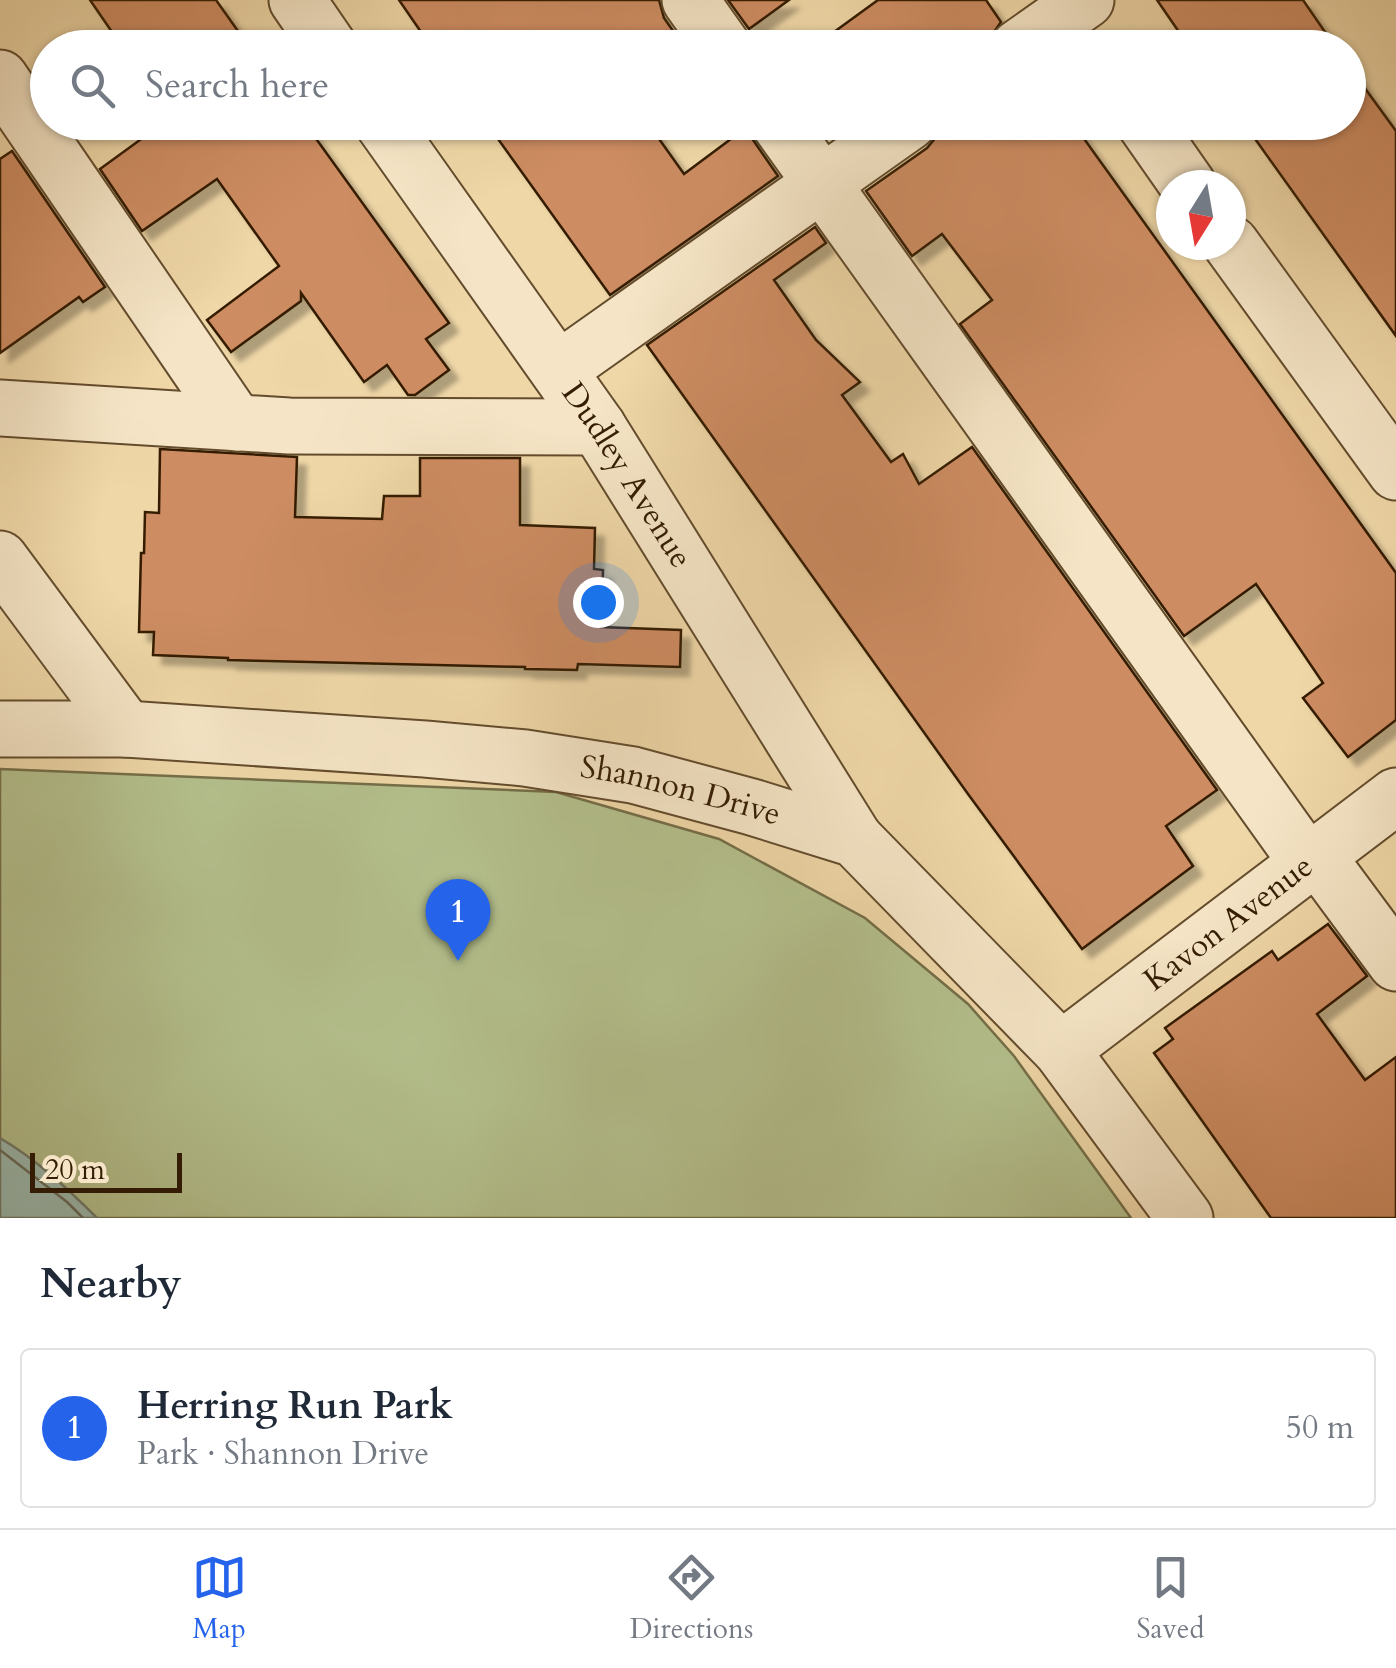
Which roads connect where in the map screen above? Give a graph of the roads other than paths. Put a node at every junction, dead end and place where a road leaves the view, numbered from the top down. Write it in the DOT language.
graph roads {
  1 [pos="297,0"];
  2 [pos="690,0"];
  3 [pos="1076,15"];
  4 [pos="318,30"];
  5 [pos="711,30"];
  6 [pos="1050,30"];
  7 [pos="0,78"];
  8 [pos="30,122"];
  9 [pos="42,140"];
  10 [pos="395,140"];
  11 [pos="791,140"];
  12 [pos="883,140"];
  13 [pos="1157,140"];
  14 [pos="1178,170"];
  15 [pos="821,183"];
  16 [pos="1243,260"];
  17 [pos="558,370"];
  18 [pos="0,408"];
  19 [pos="236,423"];
  20 [pos="598,427"];
  21 [pos="1396,472"];
  22 [pos="0,559"];
  23 [pos="0,728"];
  24 [pos="126,730"];
  25 [pos="1396,796"];
  26 [pos="855,839"];
  27 [pos="1307,862"];
  28 [pos="1396,963"];
  29 [pos="1060,1050"];
  30 [pos="1185,1218"];
  1 -- 4 [label="street"];
  2 -- 5 [label="street"];
  3 -- 6 [label="street"];
  7 -- 8 [label="street"];
  9 -- 19 [label="street"];
  10 -- 17 [label="street, Dudley Avenue"];
  11 -- 15 [label="street"];
  12 -- 15 [label="street"];
  13 -- 14 [label="street"];
  15 -- 17 [label="street"];
  15 -- 27 [label="street"];
  16 -- 21 [label="street"];
  17 -- 20 [label="street, Dudley Avenue"];
  18 -- 19 [label="street"];
  19 -- 20 [label="street"];
  20 -- 26 [label="street, Dudley Avenue"];
  22 -- 24 [label="street"];
  23 -- 24 [label="street, Shannon Drive"];
  24 -- 26 [label="street, Shannon Drive"];
  25 -- 27 [label="street, Kavon Avenue"];
  26 -- 29 [label="street, Shannon Drive"];
  27 -- 28 [label="street"];
  27 -- 29 [label="street, Kavon Avenue"];
  29 -- 30 [label="street, Shannon Drive"];
}
